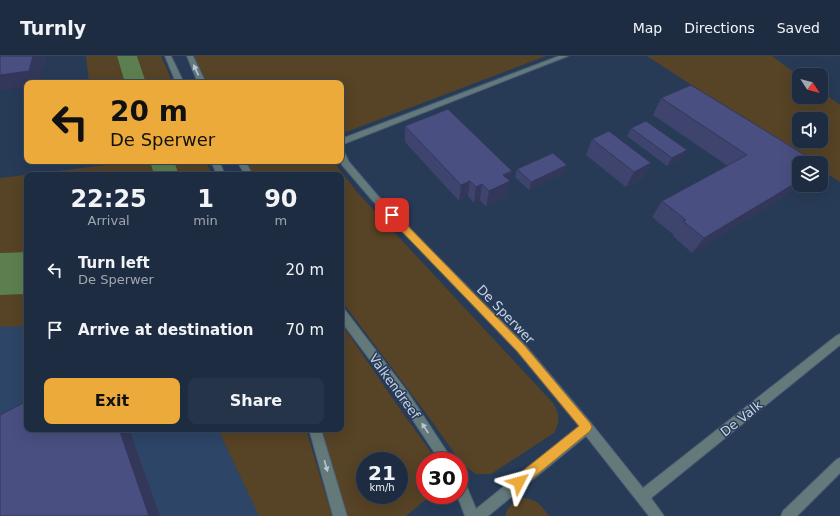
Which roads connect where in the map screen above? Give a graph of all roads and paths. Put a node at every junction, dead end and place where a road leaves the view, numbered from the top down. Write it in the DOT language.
graph roads {
  1 [pos="168,56"];
  2 [pos="190,56"];
  3 [pos="565,56"];
  4 [pos="179,80"];
  5 [pos="201,80"];
  6 [pos="344,141"];
  7 [pos="344,161"];
  8 [pos="344,317"];
  9 [pos="840,339"];
  10 [pos="587,427"];
  11 [pos="316,432"];
  12 [pos="441,452"];
  13 [pos="840,464"];
  14 [pos="642,497"];
  15 [pos="467,504"];
  16 [pos="340,516"];
  17 [pos="472,516"];
  18 [pos="478,516"];
  19 [pos="657,516"];
  20 [pos="788,516"];
  1 -- 4 [label="street"];
  5 -- 2 [label="street, one-way"];
  3 -- 6 [label="street"];
  7 -- 10 [label="street, De Sperwer"];
  12 -- 8 [label="street, Valkendreef, one-way"];
  9 -- 14 [label="street, De Valk"];
  10 -- 14 [label="street, De Sperwer"];
  10 -- 18 [label="street"];
  11 -- 16 [label="street, one-way"];
  13 -- 20 [label="street"];
  14 -- 19 [label="street, De Sperwer"];
  15 -- 17 [label="street"];
}
